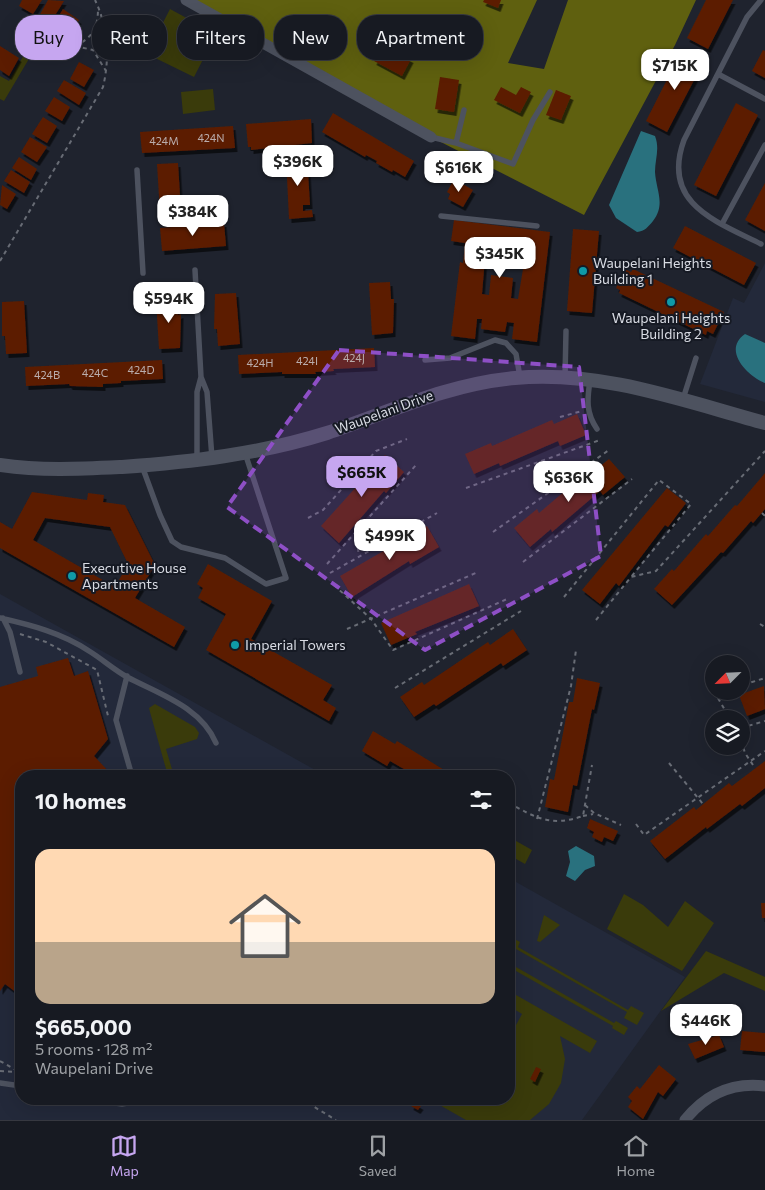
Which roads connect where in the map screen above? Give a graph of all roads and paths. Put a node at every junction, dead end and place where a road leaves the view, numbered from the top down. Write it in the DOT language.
graph roads {
  1 [pos="95,0"];
  2 [pos="186,0"];
  3 [pos="760,0"];
  4 [pos="98,7"];
  5 [pos="106,73"];
  6 [pos="718,74"];
  7 [pos="550,92"];
  8 [pos="765,99"];
  9 [pos="464,110"];
  10 [pos="431,137"];
  11 [pos="456,143"];
  12 [pos="765,145"];
  13 [pos="453,165"];
  14 [pos="138,170"];
  15 [pos="472,176"];
  16 [pos="441,216"];
  17 [pos="722,224"];
  18 [pos="537,226"];
  19 [pos="761,244"];
  20 [pos="0,261"];
  21 [pos="195,270"];
  22 [pos="143,273"];
  23 [pos="566,331"];
  24 [pos="696,358"];
  25 [pos="425,360"];
  26 [pos="200,377"];
  27 [pos="520,377"];
  28 [pos="565,377"];
  29 [pos="590,379"];
  30 [pos="683,401"];
  31 [pos="588,410"];
  32 [pos="560,417"];
  33 [pos="765,423"];
  34 [pos="598,429"];
  35 [pos="407,440"];
  36 [pos="600,440"];
  37 [pos="609,450"];
  38 [pos="765,451"];
  39 [pos="245,453"];
  40 [pos="212,459"];
  41 [pos="197,461"];
  42 [pos="0,464"];
  43 [pos="416,465"];
  44 [pos="142,466"];
  45 [pos="632,479"];
  46 [pos="466,488"];
  47 [pos="762,513"];
  48 [pos="437,514"];
  49 [pos="765,516"];
  50 [pos="308,518"];
  51 [pos="356,532"];
  52 [pos="493,532"];
  53 [pos="359,557"];
  54 [pos="523,562"];
  55 [pos="327,564"];
  56 [pos="478,572"];
  57 [pos="330,573"];
  58 [pos="631,577"];
  59 [pos="334,585"];
  60 [pos="564,597"];
  61 [pos="507,599"];
  62 [pos="521,611"];
  63 [pos="1,618"];
  64 [pos="371,619"];
  65 [pos="596,620"];
  66 [pos="760,624"];
  67 [pos="765,627"];
  68 [pos="347,630"];
  69 [pos="20,634"];
  70 [pos="576,650"];
  71 [pos="20,672"];
  72 [pos="127,676"];
  73 [pos="765,678"];
  74 [pos="750,683"];
  75 [pos="395,688"];
  76 [pos="109,717"];
  77 [pos="765,721"];
  78 [pos="750,725"];
  79 [pos="216,743"];
  80 [pos="765,751"];
  81 [pos="747,755"];
  82 [pos="750,761"];
  83 [pos="669,763"];
  84 [pos="592,765"];
  85 [pos="755,768"];
  86 [pos="130,770"];
  87 [pos="698,797"];
  88 [pos="703,804"];
  89 [pos="585,805"];
  90 [pos="515,806"];
  91 [pos="594,813"];
  92 [pos="583,816"];
  93 [pos="537,819"];
  94 [pos="636,824"];
  95 [pos="621,825"];
  96 [pos="0,1061"];
  97 [pos="15,1070"];
  98 [pos="0,1071"];
  99 [pos="15,1072"];
  100 [pos="0,1083"];
  101 [pos="15,1085"];
  102 [pos="765,1086"];
  103 [pos="311,1105"];
  104 [pos="336,1120"];
  105 [pos="685,1120"];
  1 -- 4 [label="path"];
  2 -- 10 [label="street"];
  3 -- 6 [label="lane"];
  4 -- 5 [label="path"];
  4 -- 5 [label="path"];
  5 -- 20 [label="path"];
  6 -- 8 [label="lane"];
  6 -- 17 [label="lane"];
  7 -- 11 [label="lane"];
  9 -- 11 [label="lane"];
  10 -- 11 [label="lane"];
  12 -- 17 [label="lane"];
  13 -- 15 [label="lane"];
  14 -- 22 [label="lane"];
  16 -- 18 [label="lane"];
  17 -- 19 [label="lane"];
  21 -- 26 [label="lane"];
  23 -- 28 [label="lane"];
  24 -- 30 [label="lane"];
  25 -- 27 [label="lane"];
  26 -- 40 [label="lane"];
  26 -- 41 [label="lane"];
  27 -- 28 [label="street, Waupelani Drive"];
  27 -- 39 [label="street, Waupelani Drive"];
  28 -- 29 [label="street, Waupelani Drive"];
  29 -- 30 [label="street, Waupelani Drive"];
  29 -- 31 [label="lane"];
  30 -- 33 [label="street, Waupelani Drive"];
  31 -- 32 [label="path"];
  31 -- 34 [label="lane"];
  35 -- 50 [label="path"];
  36 -- 46 [label="path"];
  37 -- 52 [label="path"];
  38 -- 58 [label="path"];
  39 -- 40 [label="street, Waupelani Drive"];
  39 -- 44 [label="lane"];
  40 -- 41 [label="street, Waupelani Drive"];
  41 -- 44 [label="street, Waupelani Drive"];
  42 -- 44 [label="street, Waupelani Drive"];
  43 -- 51 [label="path"];
  45 -- 54 [label="path"];
  47 -- 49 [label="path"];
  48 -- 53 [label="path"];
  51 -- 53 [label="path"];
  51 -- 55 [label="path"];
  53 -- 57 [label="path"];
  56 -- 64 [label="path"];
  58 -- 60 [label="path"];
  58 -- 65 [label="path"];
  59 -- 64 [label="path"];
  61 -- 64 [label="path"];
  62 -- 75 [label="path"];
  63 -- 71 [label="lane"];
  63 -- 72 [label="lane"];
  64 -- 68 [label="path"];
  66 -- 67 [label="path"];
  69 -- 76 [label="path"];
  70 -- 93 [label="path"];
  72 -- 79 [label="lane"];
  72 -- 86 [label="lane"];
  73 -- 74 [label="path"];
  77 -- 78 [label="path"];
  80 -- 82 [label="path"];
  81 -- 82 [label="path"];
  82 -- 85 [label="path"];
  82 -- 87 [label="path"];
  83 -- 87 [label="path"];
  84 -- 89 [label="path"];
  87 -- 88 [label="path"];
  87 -- 94 [label="path"];
  89 -- 91 [label="path"];
  89 -- 92 [label="path"];
  90 -- 93 [label="path"];
  91 -- 92 [label="path"];
  91 -- 95 [label="path"];
  92 -- 93 [label="path"];
  96 -- 97 [label="path"];
  98 -- 99 [label="path"];
  100 -- 101 [label="lane"];
  102 -- 105 [label="street"];
  103 -- 104 [label="path"];
}
